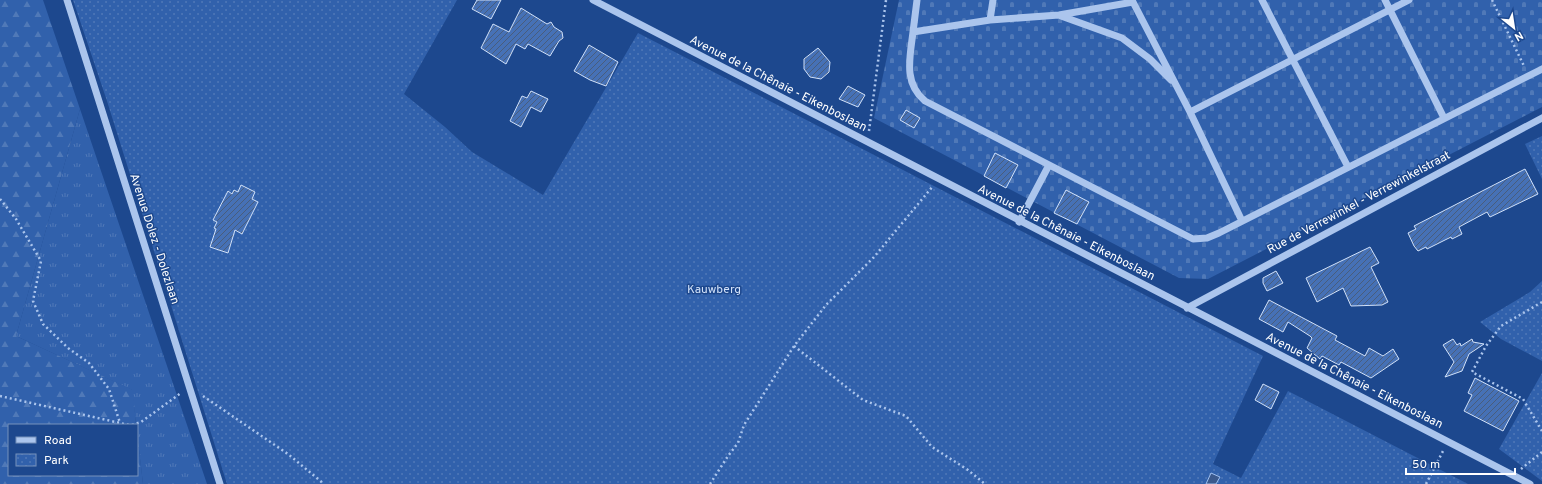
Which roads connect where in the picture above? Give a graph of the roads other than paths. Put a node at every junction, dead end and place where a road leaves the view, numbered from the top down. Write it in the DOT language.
graph roads {
  1 [pos="67,0"];
  2 [pos="593,0"];
  3 [pos="917,0"];
  4 [pos="993,0"];
  5 [pos="1262,0"];
  6 [pos="1385,0"];
  7 [pos="1409,0"];
  8 [pos="1134,1"];
  9 [pos="1390,10"];
  10 [pos="1059,15"];
  11 [pos="990,20"];
  12 [pos="913,32"];
  13 [pos="1292,59"];
  14 [pos="1542,69"];
  15 [pos="1176,85"];
  16 [pos="1190,112"];
  17 [pos="1444,118"];
  18 [pos="1542,118"];
  19 [pos="1049,165"];
  20 [pos="1348,167"];
  21 [pos="1242,221"];
  22 [pos="1019,222"];
  23 [pos="1187,308"];
  24 [pos="220,484"];
  25 [pos="1530,484"];
  1 -- 24 [label="street, Avenue Dolez - Dolezlaan"];
  2 -- 22 [label="street, Avenue de la Chênaie - Eikenboslaan"];
  3 -- 12 [label="street"];
  4 -- 11 [label="street"];
  5 -- 13 [label="street"];
  6 -- 9 [label="street"];
  7 -- 9 [label="street"];
  8 -- 10 [label="street"];
  8 -- 15 [label="street"];
  9 -- 13 [label="street"];
  9 -- 17 [label="street"];
  10 -- 11 [label="street"];
  10 -- 15 [label="street"];
  11 -- 12 [label="street"];
  12 -- 19 [label="street"];
  13 -- 16 [label="street"];
  13 -- 20 [label="street"];
  14 -- 17 [label="street"];
  15 -- 16 [label="street"];
  16 -- 21 [label="street"];
  17 -- 20 [label="street"];
  18 -- 23 [label="street, Rue de Verrewinkel - Verrewinkelstraat"];
  19 -- 21 [label="street"];
  19 -- 22 [label="street"];
  20 -- 21 [label="street"];
  22 -- 23 [label="street, Avenue de la Chênaie - Eikenboslaan"];
  23 -- 25 [label="street, Avenue de la Chênaie - Eikenboslaan"];
}
